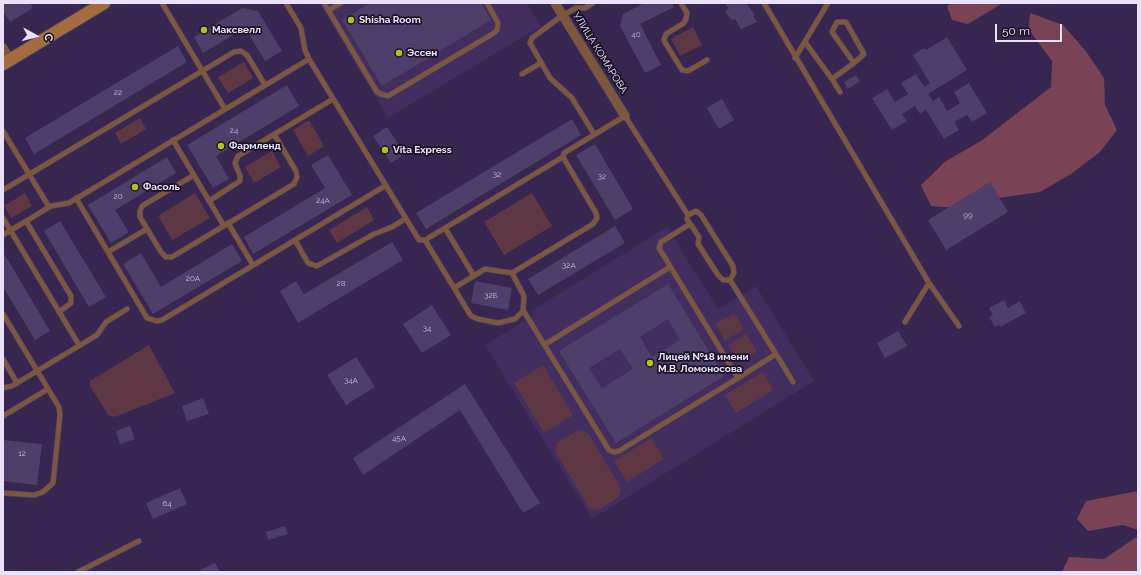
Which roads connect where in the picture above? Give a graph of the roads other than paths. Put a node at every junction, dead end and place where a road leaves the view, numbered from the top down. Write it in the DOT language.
graph roads {
  1 [pos="104,3"];
  2 [pos="162,3"];
  3 [pos="286,3"];
  4 [pos="324,3"];
  5 [pos="341,3"];
  6 [pos="487,3"];
  7 [pos="555,3"];
  8 [pos="593,3"];
  9 [pos="681,3"];
  10 [pos="764,3"];
  11 [pos="828,3"];
  12 [pos="329,10"];
  13 [pos="563,15"];
  14 [pos="805,42"];
  15 [pos="3,48"];
  16 [pos="309,58"];
  17 [pos="795,58"];
  18 [pos="707,60"];
  19 [pos="7,62"];
  20 [pos="854,62"];
  21 [pos="541,63"];
  22 [pos="202,71"];
  23 [pos="522,74"];
  24 [pos="832,79"];
  25 [pos="265,85"];
  26 [pos="840,92"];
  27 [pos="333,99"];
  28 [pos="225,109"];
  29 [pos="626,116"];
  30 [pos="3,131"];
  31 [pos="274,134"];
  32 [pos="594,134"];
  33 [pos="5,137"];
  34 [pos="173,140"];
  35 [pos="563,157"];
  36 [pos="29,174"];
  37 [pos="194,175"];
  38 [pos="385,186"];
  39 [pos="3,190"];
  40 [pos="76,198"];
  41 [pos="209,201"];
  42 [pos="49,207"];
  43 [pos="688,215"];
  44 [pos="3,218"];
  45 [pos="405,219"];
  46 [pos="26,221"];
  47 [pos="690,224"];
  48 [pos="226,225"];
  49 [pos="445,228"];
  50 [pos="147,229"];
  51 [pos="10,230"];
  52 [pos="3,235"];
  53 [pos="295,240"];
  54 [pos="425,240"];
  55 [pos="108,252"];
  56 [pos="253,265"];
  57 [pos="670,267"];
  58 [pos="512,273"];
  59 [pos="474,276"];
  60 [pos="730,280"];
  61 [pos="929,282"];
  62 [pos="454,288"];
  63 [pos="127,309"];
  64 [pos="523,310"];
  65 [pos="59,312"];
  66 [pos="3,314"];
  67 [pos="905,322"];
  68 [pos="959,326"];
  69 [pos="544,345"];
  70 [pos="79,346"];
  71 [pos="776,354"];
  72 [pos="3,359"];
  73 [pos="37,371"];
  74 [pos="738,378"];
  75 [pos="17,382"];
  76 [pos="793,382"];
  77 [pos="3,388"];
  78 [pos="48,389"];
  79 [pos="3,416"];
  80 [pos="3,493"];
  81 [pos="138,541"];
  82 [pos="78,572"];
  1 -- 19 [label="street"];
  2 -- 22 [label="lane"];
  3 -- 16 [label="lane"];
  4 -- 12 [label="lane"];
  5 -- 12 [label="lane"];
  6 -- 12 [label="lane"];
  7 -- 13 [label="street, УЛИЦА КОМАРОВА"];
  8 -- 13 [label="lane"];
  9 -- 18 [label="lane"];
  10 -- 17 [label="lane"];
  11 -- 14 [label="lane"];
  13 -- 21 [label="lane"];
  13 -- 29 [label="street, УЛИЦА КОМАРОВА"];
  14 -- 17 [label="lane"];
  14 -- 24 [label="lane"];
  15 -- 19 [label="street"];
  16 -- 25 [label="lane"];
  16 -- 27 [label="lane"];
  17 -- 61 [label="lane"];
  20 -- 20 [label="lane"];
  20 -- 24 [label="lane"];
  21 -- 23 [label="lane"];
  21 -- 32 [label="lane"];
  22 -- 25 [label="lane"];
  22 -- 28 [label="lane"];
  22 -- 36 [label="lane"];
  24 -- 26 [label="lane"];
  25 -- 28 [label="lane"];
  27 -- 31 [label="lane"];
  27 -- 38 [label="lane"];
  28 -- 34 [label="lane"];
  29 -- 32 [label="lane"];
  29 -- 43 [label="lane"];
  30 -- 33 [label="lane"];
  31 -- 41 [label="lane"];
  31 -- 48 [label="lane"];
  32 -- 35 [label="lane"];
  33 -- 36 [label="lane"];
  34 -- 37 [label="lane"];
  34 -- 40 [label="lane"];
  35 -- 49 [label="lane"];
  35 -- 58 [label="lane"];
  36 -- 39 [label="lane"];
  36 -- 42 [label="lane"];
  37 -- 41 [label="lane"];
  37 -- 50 [label="lane"];
  38 -- 45 [label="lane"];
  38 -- 53 [label="lane"];
  40 -- 42 [label="lane"];
  40 -- 55 [label="lane"];
  41 -- 48 [label="lane"];
  42 -- 46 [label="lane"];
  43 -- 47 [label="lane"];
  43 -- 60 [label="lane"];
  44 -- 51 [label="lane"];
  45 -- 53 [label="lane"];
  45 -- 54 [label="lane"];
  46 -- 51 [label="lane"];
  46 -- 65 [label="lane"];
  47 -- 57 [label="lane"];
  47 -- 60 [label="lane"];
  48 -- 50 [label="lane"];
  48 -- 56 [label="lane"];
  49 -- 54 [label="lane"];
  49 -- 59 [label="lane"];
  50 -- 55 [label="lane"];
  51 -- 52 [label="lane"];
  51 -- 65 [label="lane"];
  53 -- 56 [label="lane"];
  54 -- 62 [label="lane"];
  55 -- 56 [label="lane"];
  57 -- 69 [label="lane"];
  57 -- 74 [label="lane"];
  58 -- 59 [label="lane"];
  58 -- 64 [label="lane"];
  59 -- 62 [label="lane"];
  60 -- 71 [label="lane"];
  61 -- 67 [label="lane"];
  61 -- 68 [label="lane"];
  62 -- 64 [label="lane"];
  63 -- 70 [label="lane"];
  64 -- 69 [label="lane"];
  65 -- 70 [label="lane"];
  66 -- 73 [label="lane"];
  69 -- 74 [label="lane"];
  70 -- 73 [label="lane"];
  71 -- 74 [label="lane"];
  71 -- 76 [label="lane"];
  72 -- 75 [label="lane"];
  73 -- 75 [label="lane"];
  73 -- 78 [label="lane"];
  75 -- 77 [label="lane"];
  78 -- 79 [label="lane"];
  78 -- 80 [label="lane"];
  81 -- 82 [label="lane"];
}
